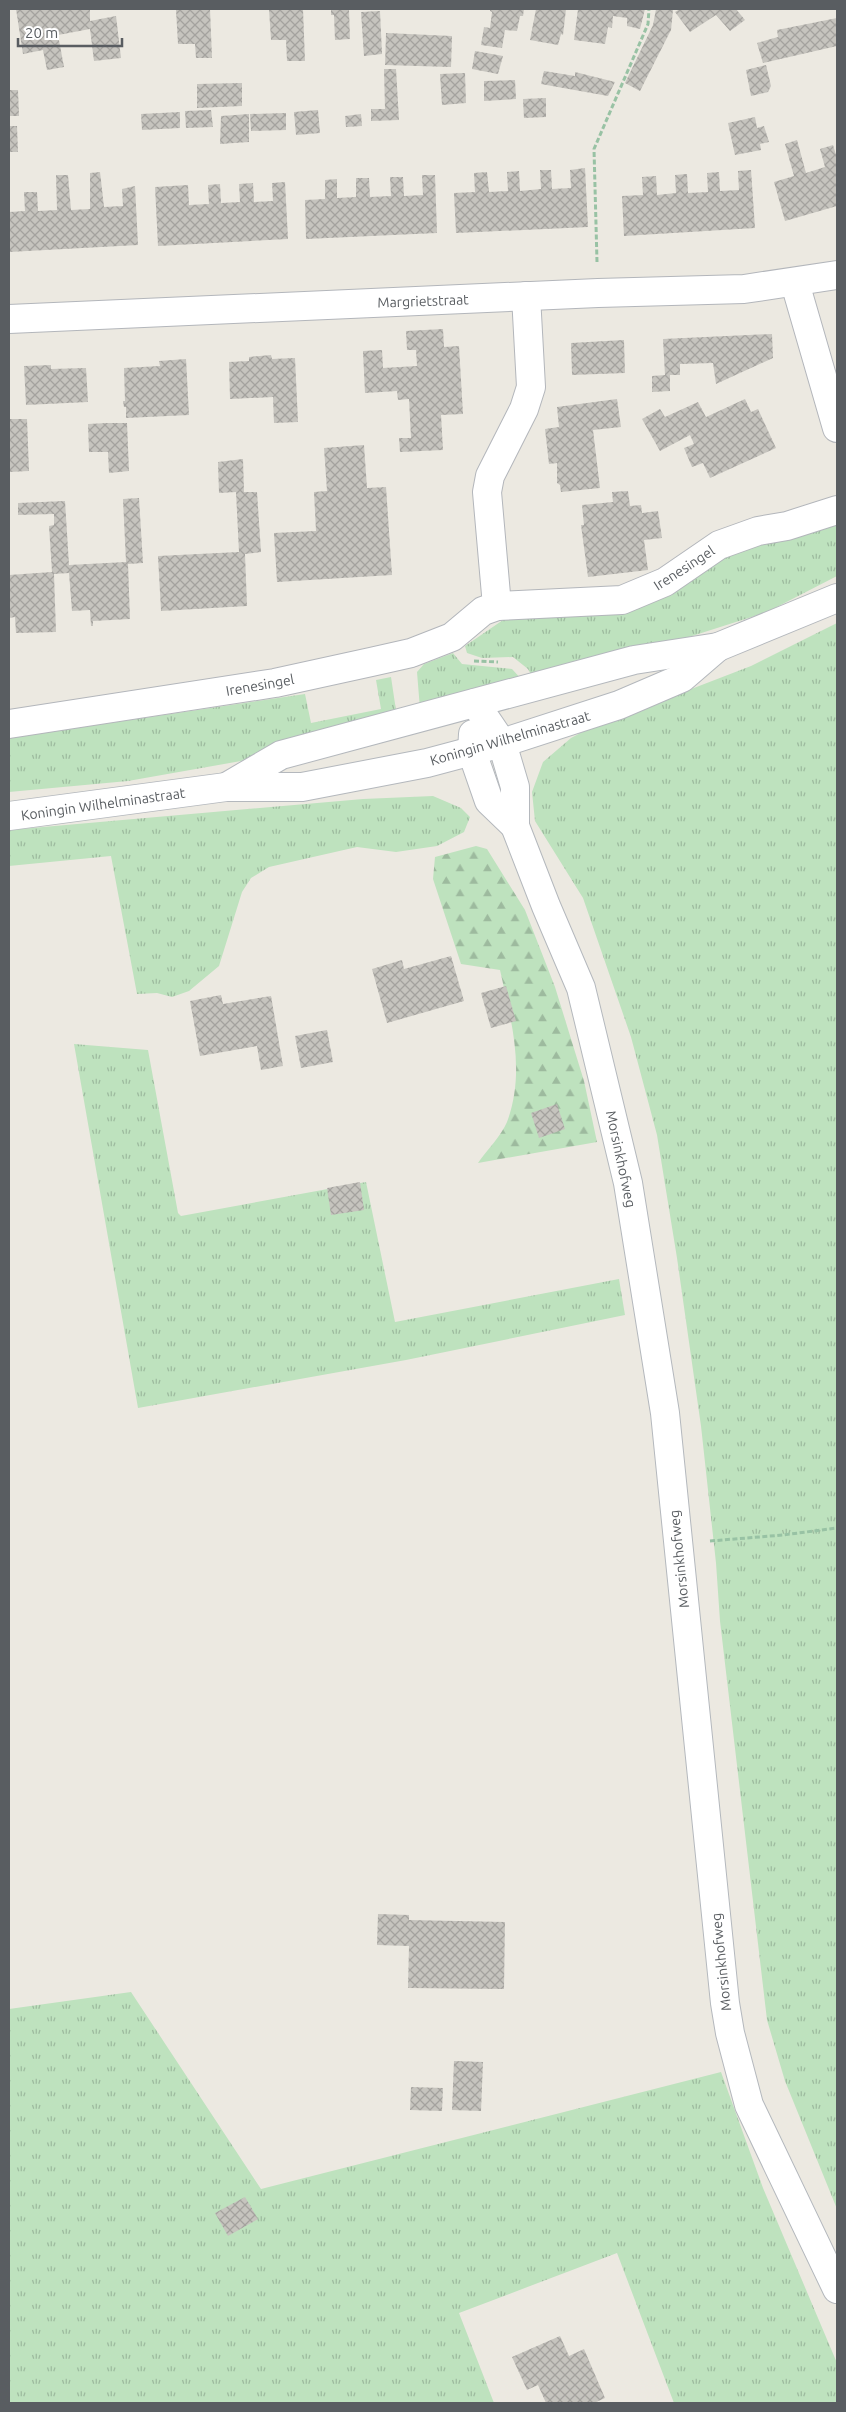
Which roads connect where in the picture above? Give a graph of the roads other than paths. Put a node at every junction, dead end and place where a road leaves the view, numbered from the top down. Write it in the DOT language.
graph roads {
  1 [pos="837,275"];
  2 [pos="795,283"];
  3 [pos="526,296"];
  4 [pos="9,319"];
  5 [pos="837,428"];
  6 [pos="837,510"];
  7 [pos="837,598"];
  8 [pos="498,606"];
  9 [pos="718,647"];
  10 [pos="475,703"];
  11 [pos="9,724"];
  12 [pos="502,743"];
  13 [pos="472,752"];
  14 [pos="226,787"];
  15 [pos="9,816"];
  16 [pos="515,826"];
  17 [pos="837,2289"];
  1 -- 2 [label="street, Margrietstraat"];
  2 -- 3 [label="street, Margrietstraat"];
  2 -- 5 [label="street"];
  3 -- 4 [label="street, Margrietstraat"];
  3 -- 8 [label="street"];
  6 -- 8 [label="street, Irenesingel"];
  7 -- 9 [label="street, Koningin Wilhelminastraat"];
  8 -- 11 [label="street, Irenesingel"];
  9 -- 10 [label="street, Koningin Wilhelminastraat"];
  9 -- 12 [label="street, Koningin Wilhelminastraat"];
  10 -- 12 [label="street, Morsinkhofweg"];
  10 -- 13 [label="street, Morsinkhofweg"];
  10 -- 14 [label="street, Koningin Wilhelminastraat"];
  12 -- 13 [label="street, Koningin Wilhelminastraat"];
  12 -- 16 [label="street, Morsinkhofweg"];
  13 -- 14 [label="street, Koningin Wilhelminastraat"];
  13 -- 16 [label="street, Morsinkhofweg"];
  14 -- 15 [label="street, Koningin Wilhelminastraat"];
  16 -- 17 [label="street, Morsinkhofweg"];
}
